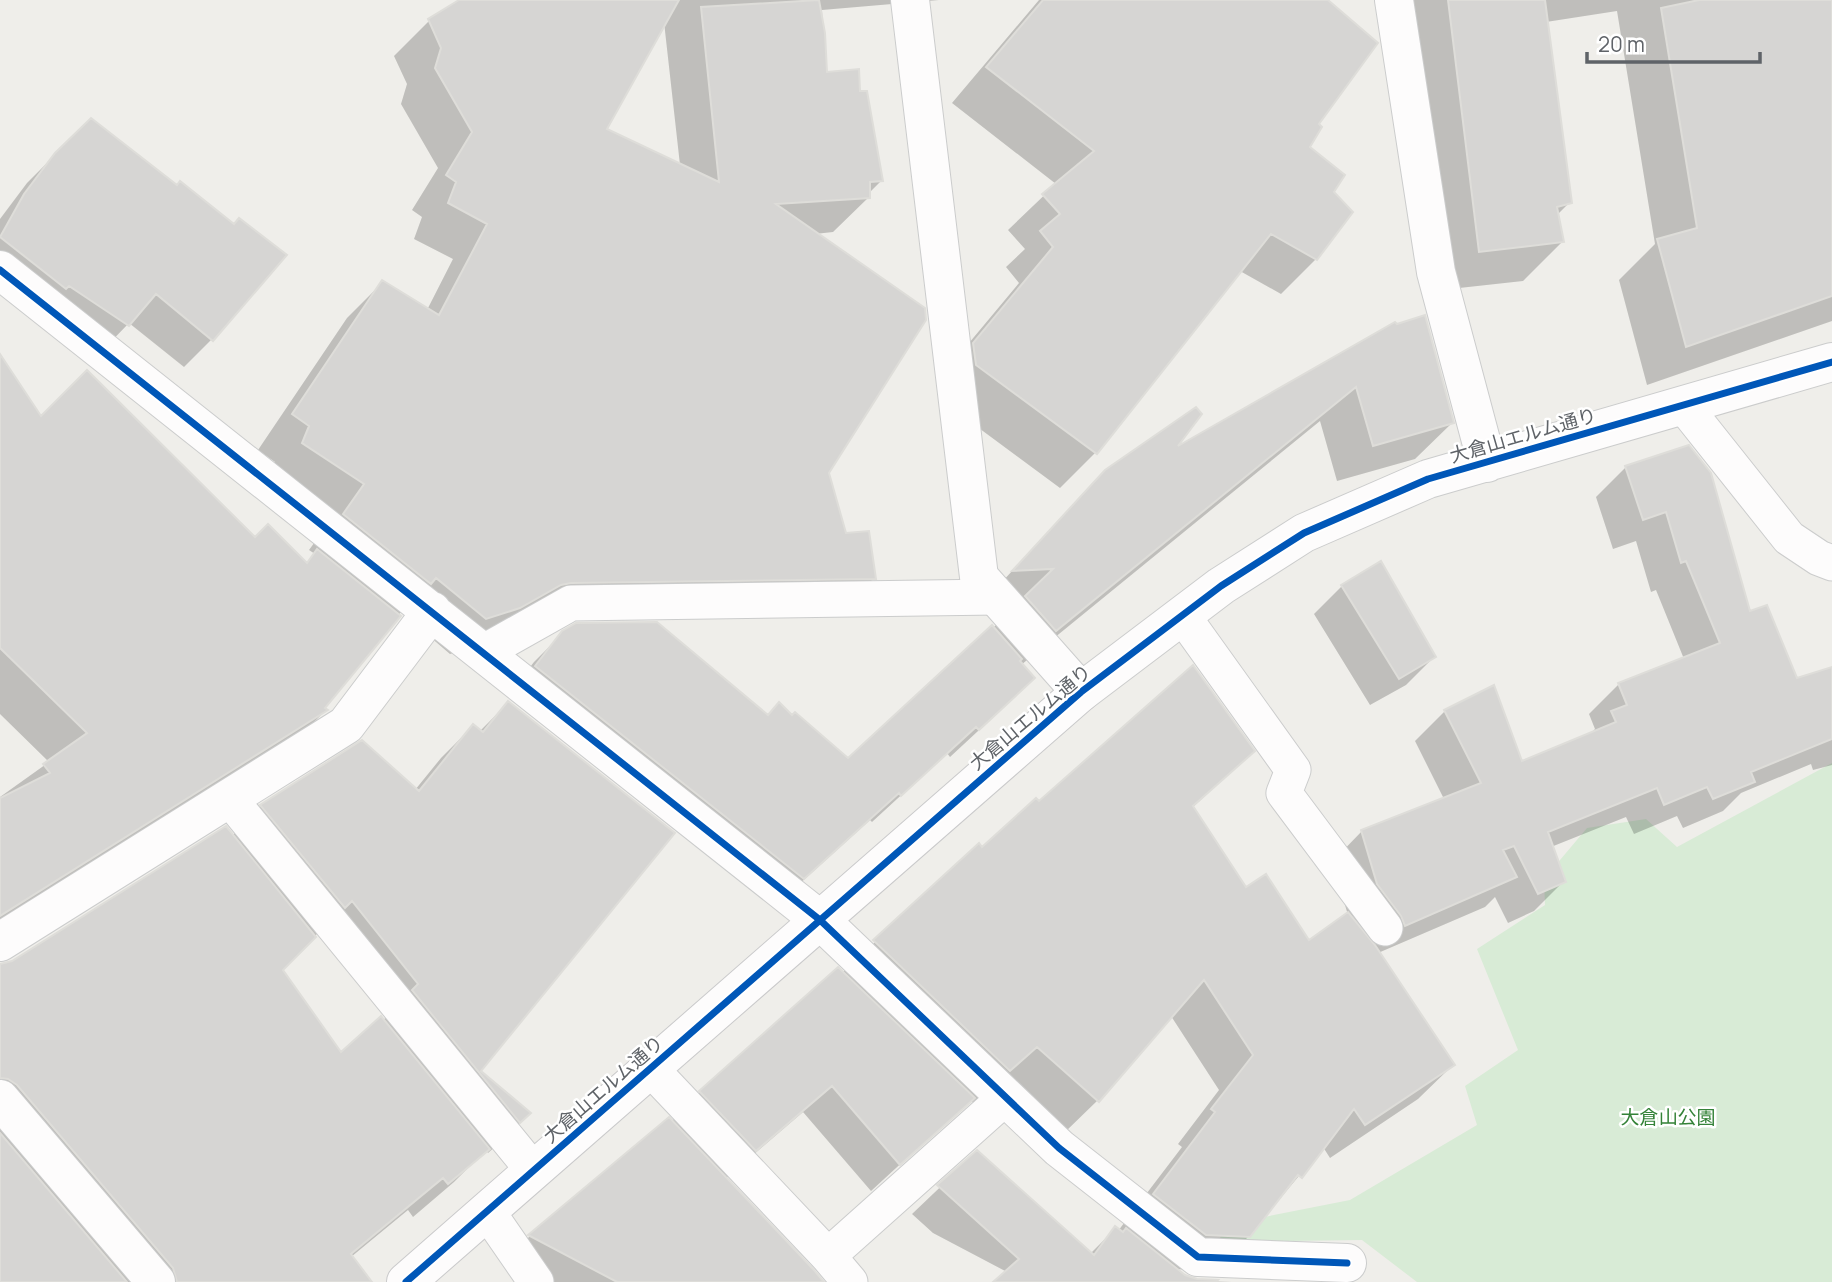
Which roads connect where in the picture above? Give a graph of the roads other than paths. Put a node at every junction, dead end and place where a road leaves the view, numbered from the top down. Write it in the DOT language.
graph roads {
  1 [pos="910,0"];
  2 [pos="1394,0"];
  3 [pos="0,270"];
  4 [pos="1832,362"];
  5 [pos="1684,406"];
  6 [pos="1487,463"];
  7 [pos="1832,563"];
  8 [pos="997,597"];
  9 [pos="432,611"];
  10 [pos="1182,615"];
  11 [pos="484,652"];
  12 [pos="1081,692"];
  13 [pos="229,798"];
  14 [pos="820,920"];
  15 [pos="1385,928"];
  16 [pos="0,942"];
  17 [pos="650,1068"];
  18 [pos="1006,1097"];
  19 [pos="0,1099"];
  20 [pos="533,1170"];
  21 [pos="487,1211"];
  22 [pos="1347,1264"];
  23 [pos="839,1269"];
  24 [pos="156,1282"];
  25 [pos="406,1282"];
  26 [pos="536,1282"];
  1 -- 8 [label="street"];
  2 -- 6 [label="street"];
  3 -- 9 [label="street"];
  4 -- 5 [label="street, 大倉山エルム通り"];
  5 -- 6 [label="street, 大倉山エルム通り"];
  5 -- 7 [label="lane"];
  6 -- 10 [label="street, 大倉山エルム通り"];
  8 -- 11 [label="lane"];
  8 -- 12 [label="street"];
  9 -- 11 [label="street"];
  9 -- 13 [label="street"];
  10 -- 12 [label="street, 大倉山エルム通り"];
  10 -- 15 [label="lane"];
  11 -- 14 [label="street"];
  12 -- 14 [label="street, 大倉山エルム通り"];
  13 -- 16 [label="street"];
  13 -- 20 [label="lane"];
  14 -- 17 [label="street, 大倉山エルム通り"];
  14 -- 18 [label="street"];
  17 -- 20 [label="street, 大倉山エルム通り"];
  17 -- 23 [label="lane"];
  18 -- 22 [label="street"];
  18 -- 23 [label="lane"];
  19 -- 24 [label="street"];
  20 -- 21 [label="street, 大倉山エルム通り"];
  21 -- 25 [label="street, 大倉山エルム通り"];
  21 -- 26 [label="lane"];
}
